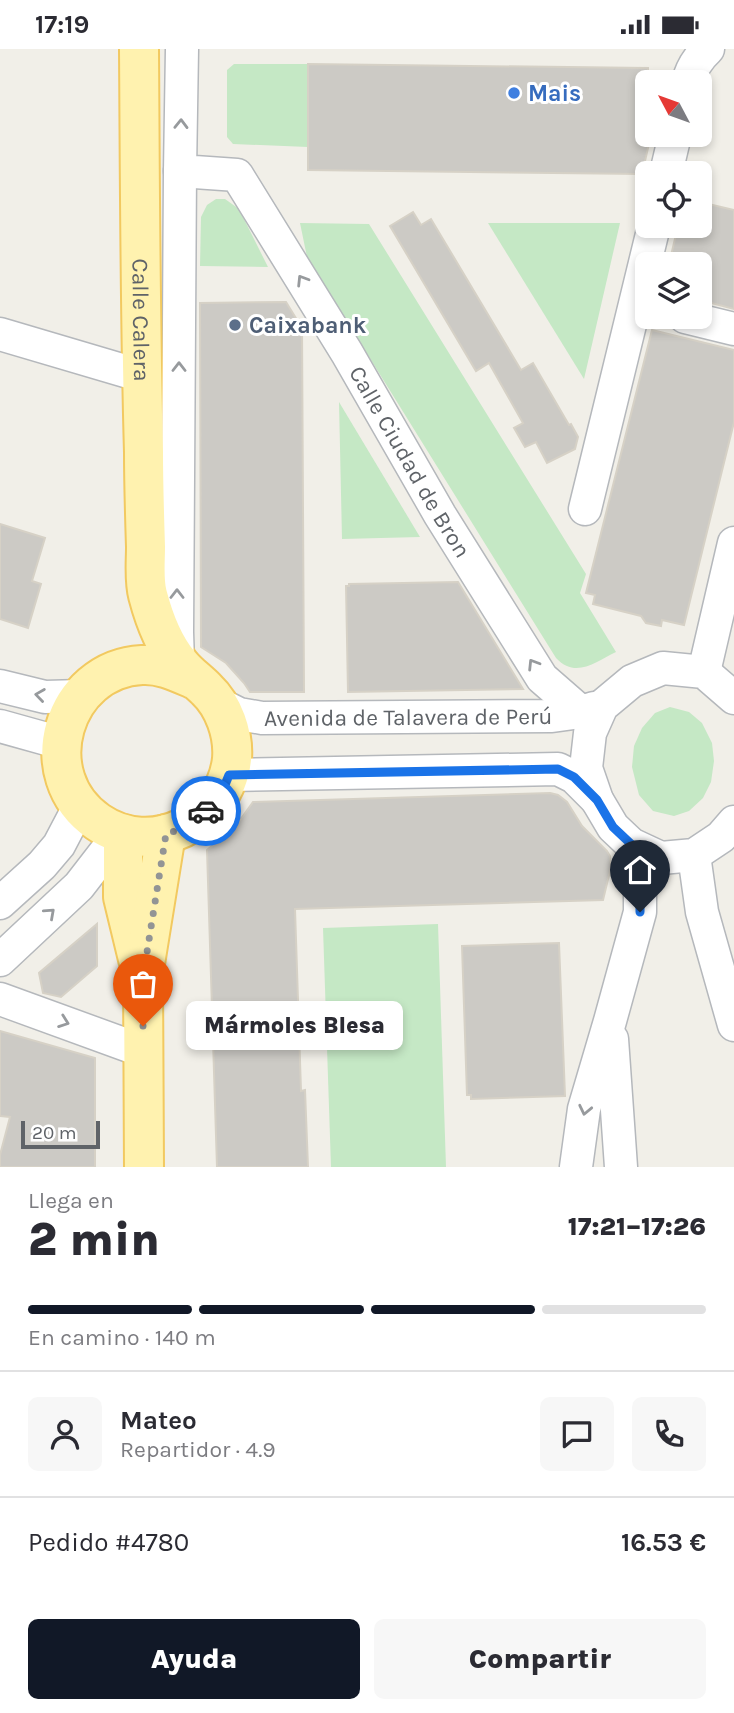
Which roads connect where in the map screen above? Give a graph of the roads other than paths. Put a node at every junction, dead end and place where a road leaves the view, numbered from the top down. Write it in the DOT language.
graph roads {
  1 [pos="139,49"];
  2 [pos="182,49"];
  3 [pos="708,49"];
  4 [pos="692,70"];
  5 [pos="180,171"];
  6 [pos="712,323"];
  7 [pos="635,328"];
  8 [pos="734,328"];
  9 [pos="0,334"];
  10 [pos="142,376"];
  11 [pos="585,509"];
  12 [pos="734,543"];
  13 [pos="147,592"];
  14 [pos="117,670"];
  15 [pos="704,672"];
  16 [pos="196,681"];
  17 [pos="0,686"];
  18 [pos="81,696"];
  19 [pos="734,698"];
  20 [pos="591,709"];
  21 [pos="0,726"];
  22 [pos="61,743"];
  23 [pos="229,775"];
  24 [pos="597,800"];
  25 [pos="79,805"];
  26 [pos="734,823"];
  27 [pos="121,833"];
  28 [pos="166,834"];
  29 [pos="631,844"];
  30 [pos="694,855"];
  31 [pos="0,903"];
  32 [pos="0,960"];
  33 [pos="143,977"];
  34 [pos="0,999"];
  35 [pos="610,1021"];
  36 [pos="734,1025"];
  37 [pos="143,1051"];
  38 [pos="144,1167"];
  39 [pos="576,1167"];
  40 [pos="621,1167"];
  1 -- 10 [label="main road, Calle Calera"];
  5 -- 2 [label="street, one-way"];
  3 -- 4 [label="street"];
  16 -- 5 [label="street, one-way"];
  20 -- 5 [label="street, Calle Ciudad de Bron, one-way"];
  6 -- 8 [label="street"];
  7 -- 11 [label="street"];
  9 -- 10 [label="street"];
  10 -- 13 [label="main road, Calle Calera"];
  12 -- 15 [label="street"];
  13 -- 14 [label="main road, Calle Calera"];
  13 -- 16 [label="main road, Calle Calera"];
  14 -- 16 [label="main road, Calle Calera"];
  14 -- 18 [label="main road, Calle Calera"];
  15 -- 19 [label="street"];
  15 -- 20 [label="street"];
  16 -- 20 [label="street, Avenida de Talavera de Perú"];
  16 -- 23 [label="main road, Calle Calera"];
  18 -- 17 [label="street, one-way"];
  18 -- 22 [label="main road, Calle Calera"];
  20 -- 24 [label="street"];
  21 -- 22 [label="street"];
  22 -- 25 [label="main road, Calle Calera"];
  23 -- 24 [label="street"];
  23 -- 28 [label="main road, Calle Calera"];
  24 -- 29 [label="street"];
  25 -- 27 [label="main road, Calle Calera"];
  25 -- 31 [label="street"];
  26 -- 30 [label="street"];
  27 -- 28 [label="main road, Calle Calera"];
  32 -- 27 [label="street, one-way"];
  27 -- 33 [label="main road"];
  28 -- 33 [label="main road"];
  29 -- 30 [label="street"];
  29 -- 35 [label="street"];
  30 -- 36 [label="street"];
  33 -- 37 [label="main road"];
  34 -- 37 [label="street, one-way"];
  35 -- 39 [label="street, one-way"];
  35 -- 40 [label="street"];
  37 -- 38 [label="main road"];
}
